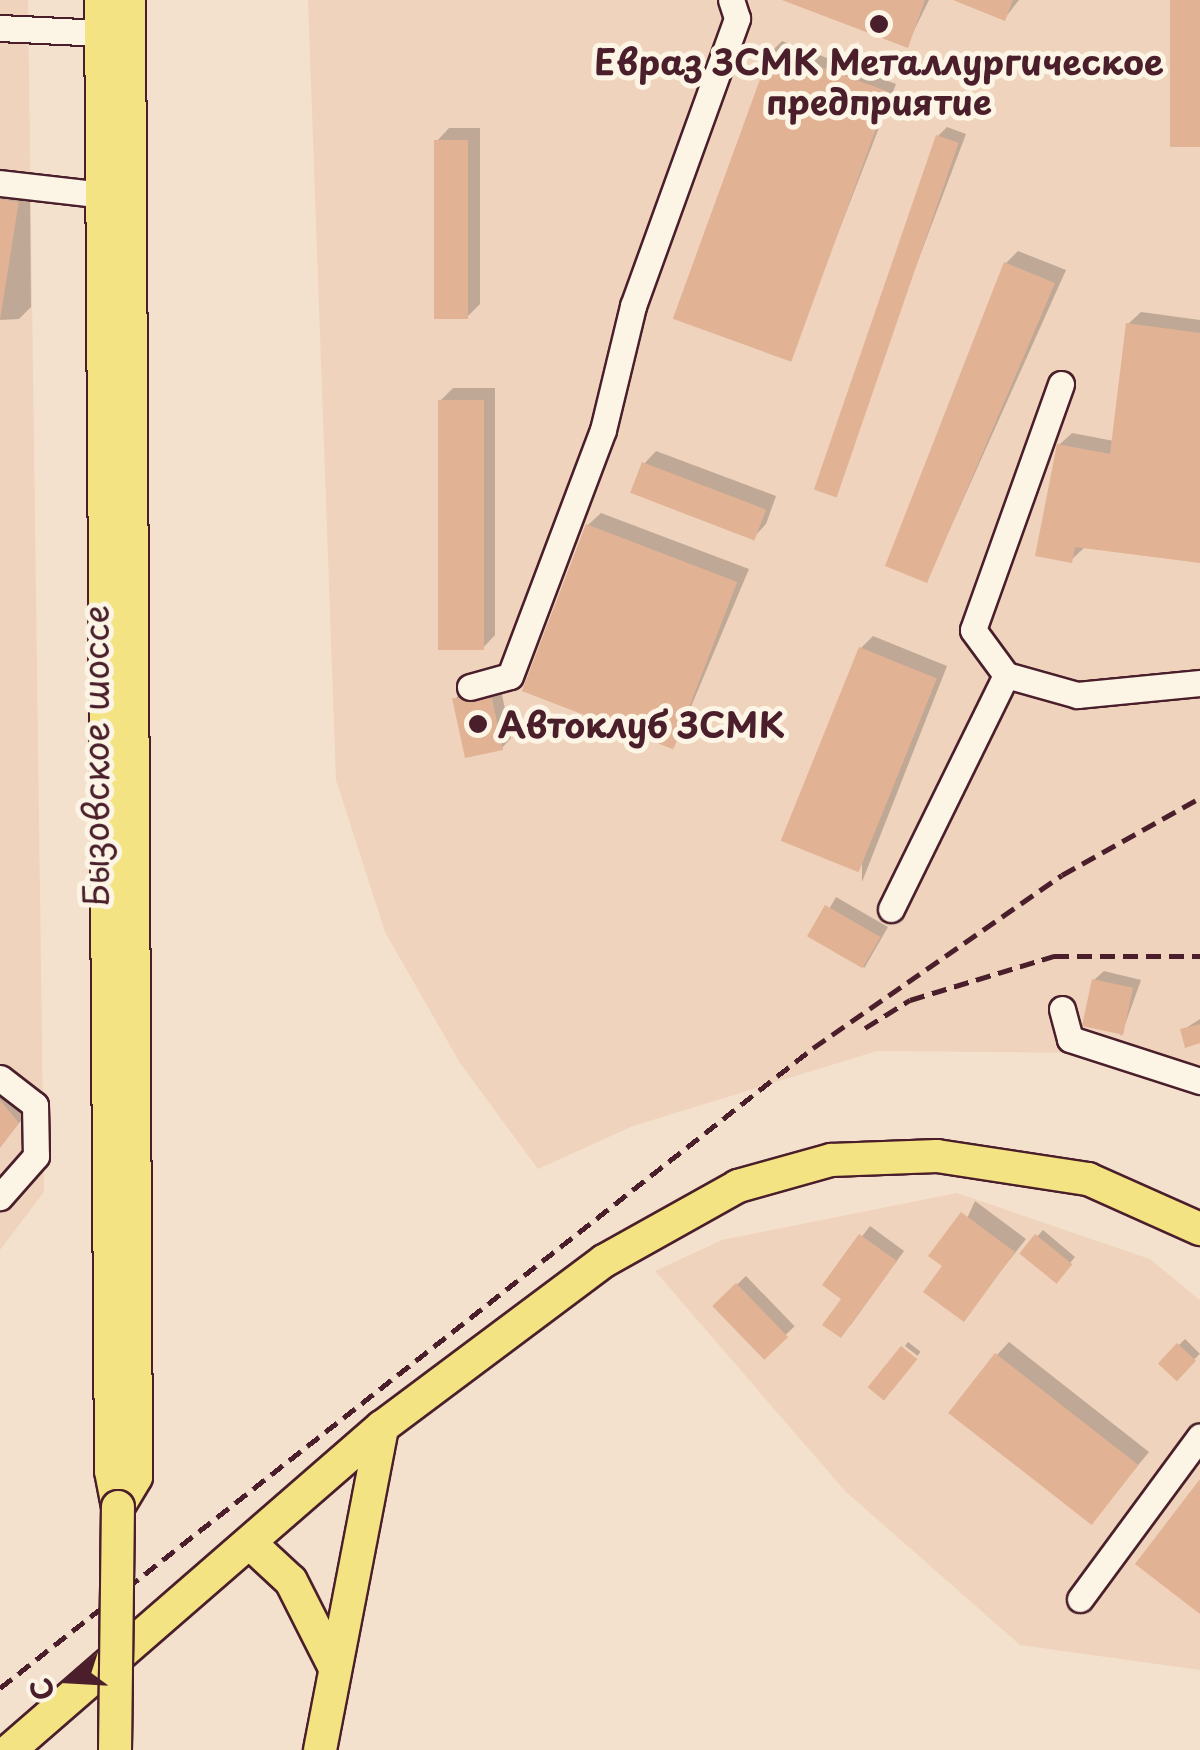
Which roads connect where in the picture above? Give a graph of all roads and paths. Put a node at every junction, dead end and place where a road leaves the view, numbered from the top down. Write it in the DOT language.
graph roads {
  1 [pos="129,0"];
  2 [pos="731,0"];
  3 [pos="102,16"];
  4 [pos="0,28"];
  5 [pos="0,183"];
  6 [pos="102,195"];
  7 [pos="1061,384"];
  8 [pos="1006,675"];
  9 [pos="1200,683"];
  10 [pos="470,686"];
  11 [pos="891,909"];
  12 [pos="1062,1009"];
  13 [pos="1200,1066"];
  14 [pos="1172,1075"];
  15 [pos="0,1078"];
  16 [pos="1200,1082"];
  17 [pos="0,1197"];
  18 [pos="1200,1230"];
  19 [pos="382,1427"];
  20 [pos="1200,1436"];
  21 [pos="118,1507"];
  22 [pos="251,1544"];
  23 [pos="1080,1599"];
  24 [pos="335,1668"];
  25 [pos="10,1750"];
  26 [pos="115,1750"];
  27 [pos="320,1750"];
  1 -- 21 [label="main road, Бызовское шоссе"];
  2 -- 10 [label="lane"];
  3 -- 4 [label="lane"];
  3 -- 6 [label="main road, Бызовское шоссе"];
  5 -- 6 [label="lane"];
  6 -- 21 [label="main road, Бызовское шоссе"];
  7 -- 8 [label="lane"];
  8 -- 9 [label="lane"];
  8 -- 11 [label="lane"];
  12 -- 14 [label="lane"];
  13 -- 14 [label="lane"];
  14 -- 16 [label="lane"];
  15 -- 17 [label="lane"];
  18 -- 19 [label="main road"];
  19 -- 22 [label="main road"];
  19 -- 24 [label="main road"];
  20 -- 23 [label="lane"];
  21 -- 26 [label="main road, Бызовское шоссе, bridge"];
  22 -- 24 [label="main road"];
  22 -- 25 [label="main road"];
  24 -- 27 [label="main road"];
}
